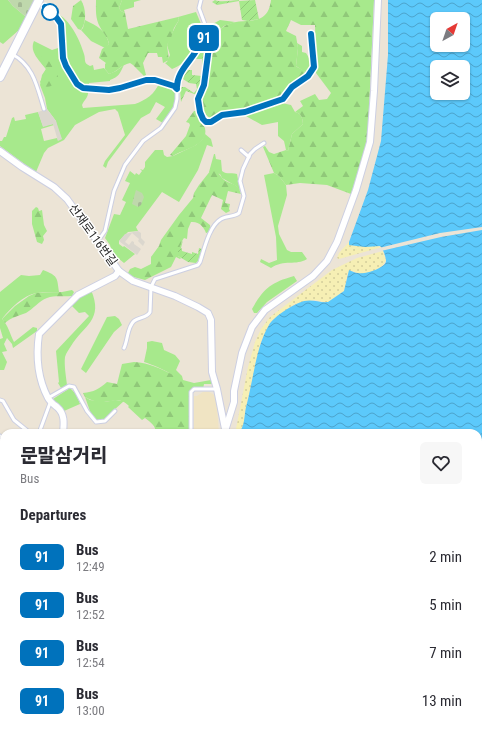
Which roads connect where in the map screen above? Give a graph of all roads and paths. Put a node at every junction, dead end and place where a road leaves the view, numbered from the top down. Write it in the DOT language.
graph roads {
  1 [pos="39,0"];
  2 [pos="201,0"];
  3 [pos="378,0"];
  4 [pos="45,7"];
  5 [pos="311,34"];
  6 [pos="204,37"];
  7 [pos="12,54"];
  8 [pos="0,77"];
  9 [pos="177,89"];
  10 [pos="44,109"];
  11 [pos="264,143"];
  12 [pos="241,150"];
  13 [pos="0,151"];
  14 [pos="249,157"];
  15 [pos="96,240"];
  16 [pos="119,271"];
  17 [pos="151,287"];
  18 [pos="124,348"];
  19 [pos="218,389"];
  20 [pos="0,400"];
  21 [pos="49,400"];
  22 [pos="234,402"];
  23 [pos="221,404"];
  24 [pos="115,412"];
  25 [pos="25,429"];
  26 [pos="40,429"];
  27 [pos="63,429"];
  28 [pos="191,429"];
  29 [pos="225,429"];
  30 [pos="226,429"];
  1 -- 7 [label="street"];
  2 -- 6 [label="lane"];
  3 -- 22 [label="street"];
  4 -- 9 [label="lane"];
  5 -- 6 [label="lane"];
  6 -- 9 [label="lane"];
  7 -- 8 [label="street"];
  7 -- 10 [label="lane"];
  9 -- 15 [label="lane"];
  11 -- 14 [label="lane"];
  12 -- 14 [label="lane"];
  13 -- 15 [label="street, 선재로116번길"];
  14 -- 17 [label="lane"];
  15 -- 16 [label="street, 선재로116번길"];
  16 -- 17 [label="street, 선재로116번길"];
  16 -- 21 [label="street"];
  17 -- 18 [label="lane"];
  17 -- 19 [label="street, 선재로116번길"];
  19 -- 23 [label="street"];
  19 -- 28 [label="lane"];
  20 -- 25 [label="lane"];
  21 -- 24 [label="lane"];
  21 -- 26 [label="lane"];
  21 -- 27 [label="street"];
  22 -- 23 [label="street"];
  22 -- 30 [label="street"];
  23 -- 29 [label="street"];
}
